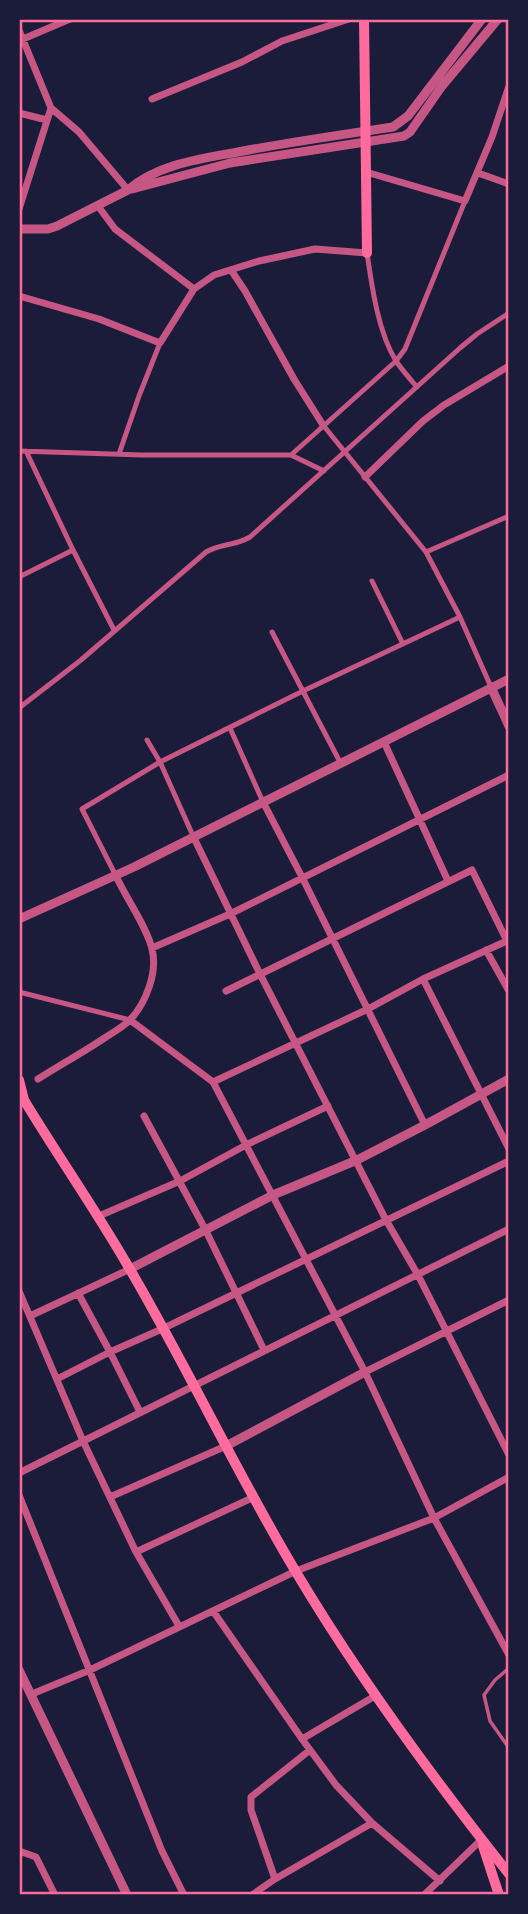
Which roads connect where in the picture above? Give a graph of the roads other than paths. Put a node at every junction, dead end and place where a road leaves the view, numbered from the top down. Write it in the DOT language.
graph roads {
  1 [pos="70,19"];
  2 [pos="349,19"];
  3 [pos="364,19"];
  4 [pos="482,19"];
  5 [pos="498,19"];
  6 [pos="19,30"];
  7 [pos="23,39"];
  8 [pos="509,86"];
  9 [pos="152,99"];
  10 [pos="51,108"];
  11 [pos="19,113"];
  12 [pos="47,120"];
  13 [pos="365,137"];
  14 [pos="366,172"];
  15 [pos="478,173"];
  16 [pos="509,184"];
  17 [pos="128,190"];
  18 [pos="465,201"];
  19 [pos="98,206"];
  20 [pos="19,209"];
  21 [pos="19,229"];
  22 [pos="367,253"];
  23 [pos="231,270"];
  24 [pos="194,289"];
  25 [pos="19,296"];
  26 [pos="509,313"];
  27 [pos="160,343"];
  28 [pos="396,361"];
  29 [pos="509,366"];
  30 [pos="417,387"];
  31 [pos="323,425"];
  32 [pos="23,451"];
  33 [pos="345,452"];
  34 [pos="119,454"];
  35 [pos="291,455"];
  36 [pos="324,471"];
  37 [pos="365,477"];
  38 [pos="509,516"];
  39 [pos="73,550"];
  40 [pos="426,552"];
  41 [pos="19,577"];
  42 [pos="372,581"];
  43 [pos="460,617"];
  44 [pos="114,630"];
  45 [pos="272,632"];
  46 [pos="403,644"];
  47 [pos="509,679"];
  48 [pos="491,687"];
  49 [pos="303,691"];
  50 [pos="19,708"];
  51 [pos="509,726"];
  52 [pos="230,728"];
  53 [pos="147,740"];
  54 [pos="384,742"];
  55 [pos="160,762"];
  56 [pos="341,764"];
  57 [pos="509,775"];
  58 [pos="263,802"];
  59 [pos="420,819"];
  60 [pos="194,838"];
  61 [pos="116,876"];
  62 [pos="302,877"];
  63 [pos="448,881"];
  64 [pos="230,914"];
  65 [pos="19,919"];
  66 [pos="332,940"];
  67 [pos="508,941"];
  68 [pos="152,948"];
  69 [pos="486,950"];
  70 [pos="260,974"];
  71 [pos="423,979"];
  72 [pos="226,991"];
  73 [pos="509,991"];
  74 [pos="19,992"];
  75 [pos="368,1009"];
  76 [pos="130,1020"];
  77 [pos="296,1042"];
  78 [pos="38,1079"];
  79 [pos="509,1079"];
  80 [pos="19,1080"];
  81 [pos="213,1082"];
  82 [pos="481,1093"];
  83 [pos="21,1099"];
  84 [pos="328,1106"];
  85 [pos="144,1116"];
  86 [pos="425,1125"];
  87 [pos="246,1145"];
  88 [pos="509,1149"];
  89 [pos="356,1160"];
  90 [pos="509,1161"];
  91 [pos="180,1181"];
  92 [pos="273,1195"];
  93 [pos="99,1216"];
  94 [pos="386,1220"];
  95 [pos="205,1229"];
  96 [pos="509,1229"];
  97 [pos="306,1258"];
  98 [pos="130,1269"];
  99 [pos="418,1275"];
  100 [pos="19,1291"];
  101 [pos="78,1293"];
  102 [pos="235,1294"];
  103 [pos="509,1300"];
  104 [pos="336,1315"];
  105 [pos="30,1316"];
  106 [pos="162,1329"];
  107 [pos="445,1332"];
  108 [pos="264,1350"];
  109 [pos="110,1352"];
  110 [pos="365,1372"];
  111 [pos="57,1380"];
  112 [pos="194,1386"];
  113 [pos="140,1412"];
  114 [pos="83,1441"];
  115 [pos="226,1446"];
  116 [pos="509,1455"];
  117 [pos="19,1473"];
  118 [pos="509,1477"];
  119 [pos="19,1495"];
  120 [pos="110,1497"];
  121 [pos="254,1497"];
  122 [pos="435,1518"];
  123 [pos="136,1552"];
  124 [pos="296,1571"];
  125 [pos="213,1611"];
  126 [pos="179,1626"];
  127 [pos="509,1655"];
  128 [pos="509,1668"];
  129 [pos="19,1670"];
  130 [pos="90,1670"];
  131 [pos="32,1694"];
  132 [pos="375,1696"];
  133 [pos="302,1739"];
  134 [pos="509,1748"];
  135 [pos="310,1750"];
  136 [pos="372,1823"];
  137 [pos="481,1840"];
  138 [pos="19,1851"];
  139 [pos="509,1874"];
  140 [pos="275,1879"];
  141 [pos="440,1881"];
  142 [pos="55,1895"];
  143 [pos="127,1895"];
  144 [pos="184,1895"];
  145 [pos="253,1895"];
  146 [pos="424,1895"];
  147 [pos="499,1895"];
  1 -- 7 [label="street"];
  2 -- 9 [label="street"];
  3 -- 13 [label="main road"];
  4 -- 13 [label="street"];
  5 -- 13 [label="street"];
  6 -- 7 [label="street"];
  7 -- 10 [label="street"];
  8 -- 15 [label="street"];
  10 -- 12 [label="street"];
  10 -- 17 [label="street"];
  11 -- 12 [label="street"];
  12 -- 20 [label="street"];
  13 -- 14 [label="main road"];
  13 -- 17 [label="street"];
  14 -- 18 [label="street"];
  14 -- 22 [label="main road"];
  15 -- 16 [label="street"];
  15 -- 18 [label="street"];
  17 -- 19 [label="street"];
  18 -- 28 [label="street"];
  19 -- 21 [label="street"];
  19 -- 24 [label="street"];
  22 -- 23 [label="street"];
  22 -- 28 [label="street"];
  23 -- 24 [label="street"];
  23 -- 31 [label="street"];
  24 -- 27 [label="street"];
  25 -- 27 [label="street"];
  26 -- 30 [label="street"];
  27 -- 34 [label="street"];
  28 -- 30 [label="street"];
  28 -- 31 [label="street"];
  29 -- 37 [label="street"];
  30 -- 33 [label="street"];
  31 -- 33 [label="street"];
  31 -- 35 [label="street"];
  32 -- 34 [label="street"];
  32 -- 39 [label="street"];
  33 -- 36 [label="street"];
  33 -- 37 [label="street"];
  34 -- 35 [label="street"];
  35 -- 36 [label="street"];
  36 -- 44 [label="street"];
  37 -- 40 [label="street"];
  38 -- 40 [label="street"];
  39 -- 41 [label="street"];
  39 -- 44 [label="street"];
  40 -- 43 [label="street"];
  42 -- 46 [label="street"];
  43 -- 46 [label="street"];
  43 -- 48 [label="street"];
  44 -- 50 [label="street"];
  45 -- 49 [label="street"];
  46 -- 49 [label="street"];
  47 -- 48 [label="street"];
  48 -- 51 [label="street"];
  48 -- 54 [label="street"];
  49 -- 52 [label="street"];
  49 -- 56 [label="street"];
  52 -- 55 [label="street"];
  52 -- 58 [label="street"];
  53 -- 55 [label="street"];
  54 -- 56 [label="street"];
  54 -- 59 [label="street"];
  55 -- 60 [label="street"];
  55 -- 61 [label="street"];
  56 -- 58 [label="street"];
  57 -- 59 [label="street"];
  58 -- 60 [label="street"];
  58 -- 62 [label="street"];
  59 -- 62 [label="street"];
  59 -- 63 [label="street"];
  60 -- 61 [label="street"];
  60 -- 64 [label="street"];
  61 -- 65 [label="street"];
  61 -- 68 [label="street"];
  62 -- 64 [label="street"];
  62 -- 66 [label="street"];
  63 -- 66 [label="street"];
  63 -- 67 [label="street"];
  64 -- 68 [label="street"];
  64 -- 70 [label="street"];
  66 -- 70 [label="street"];
  66 -- 75 [label="street"];
  67 -- 69 [label="street"];
  68 -- 76 [label="street"];
  69 -- 71 [label="street"];
  69 -- 73 [label="street"];
  70 -- 72 [label="street"];
  70 -- 77 [label="street"];
  71 -- 75 [label="street"];
  71 -- 82 [label="street"];
  74 -- 76 [label="street"];
  75 -- 77 [label="street"];
  75 -- 86 [label="street"];
  76 -- 78 [label="street"];
  76 -- 81 [label="street"];
  77 -- 81 [label="street"];
  77 -- 84 [label="street"];
  79 -- 82 [label="street"];
  80 -- 83 [label="main road"];
  81 -- 87 [label="street"];
  82 -- 86 [label="street"];
  82 -- 88 [label="street"];
  83 -- 93 [label="main road"];
  84 -- 87 [label="street"];
  84 -- 89 [label="street"];
  85 -- 91 [label="street"];
  86 -- 89 [label="street"];
  87 -- 91 [label="street"];
  87 -- 92 [label="street"];
  89 -- 92 [label="street"];
  89 -- 94 [label="street"];
  90 -- 94 [label="street"];
  91 -- 93 [label="street"];
  91 -- 95 [label="street"];
  92 -- 95 [label="street"];
  92 -- 97 [label="street"];
  93 -- 98 [label="main road"];
  94 -- 97 [label="street"];
  94 -- 99 [label="street"];
  95 -- 98 [label="street"];
  95 -- 102 [label="street"];
  96 -- 99 [label="street"];
  97 -- 102 [label="street"];
  97 -- 104 [label="street"];
  98 -- 101 [label="street"];
  98 -- 106 [label="main road"];
  99 -- 104 [label="street"];
  99 -- 107 [label="street"];
  100 -- 105 [label="street"];
  101 -- 105 [label="street"];
  101 -- 109 [label="street"];
  102 -- 106 [label="street"];
  102 -- 108 [label="street"];
  103 -- 107 [label="street"];
  104 -- 108 [label="street"];
  104 -- 110 [label="street"];
  105 -- 111 [label="street"];
  106 -- 109 [label="street"];
  106 -- 112 [label="main road"];
  107 -- 110 [label="street"];
  107 -- 116 [label="street"];
  108 -- 112 [label="street"];
  109 -- 111 [label="street"];
  109 -- 113 [label="street"];
  110 -- 115 [label="street"];
  110 -- 122 [label="street"];
  111 -- 114 [label="street"];
  112 -- 113 [label="street"];
  112 -- 115 [label="main road"];
  113 -- 114 [label="street"];
  114 -- 117 [label="street"];
  114 -- 120 [label="street"];
  115 -- 120 [label="street"];
  115 -- 121 [label="main road"];
  118 -- 122 [label="street"];
  119 -- 130 [label="street"];
  120 -- 123 [label="street"];
  121 -- 123 [label="street"];
  121 -- 124 [label="main road"];
  122 -- 124 [label="street"];
  122 -- 127 [label="street"];
  123 -- 126 [label="street"];
  124 -- 125 [label="street"];
  124 -- 132 [label="main road"];
  125 -- 126 [label="street"];
  125 -- 133 [label="street"];
  126 -- 130 [label="street"];
  128 -- 134 [label="lane"];
  129 -- 131 [label="street"];
  130 -- 131 [label="street"];
  130 -- 144 [label="street"];
  131 -- 143 [label="street"];
  132 -- 133 [label="street"];
  132 -- 137 [label="main road"];
  133 -- 135 [label="street"];
  135 -- 136 [label="street"];
  135 -- 140 [label="street"];
  136 -- 140 [label="street"];
  136 -- 141 [label="street"];
  137 -- 139 [label="main road"];
  137 -- 141 [label="street"];
  137 -- 147 [label="main road"];
  138 -- 142 [label="street"];
  140 -- 145 [label="street"];
  141 -- 146 [label="street"];
}
